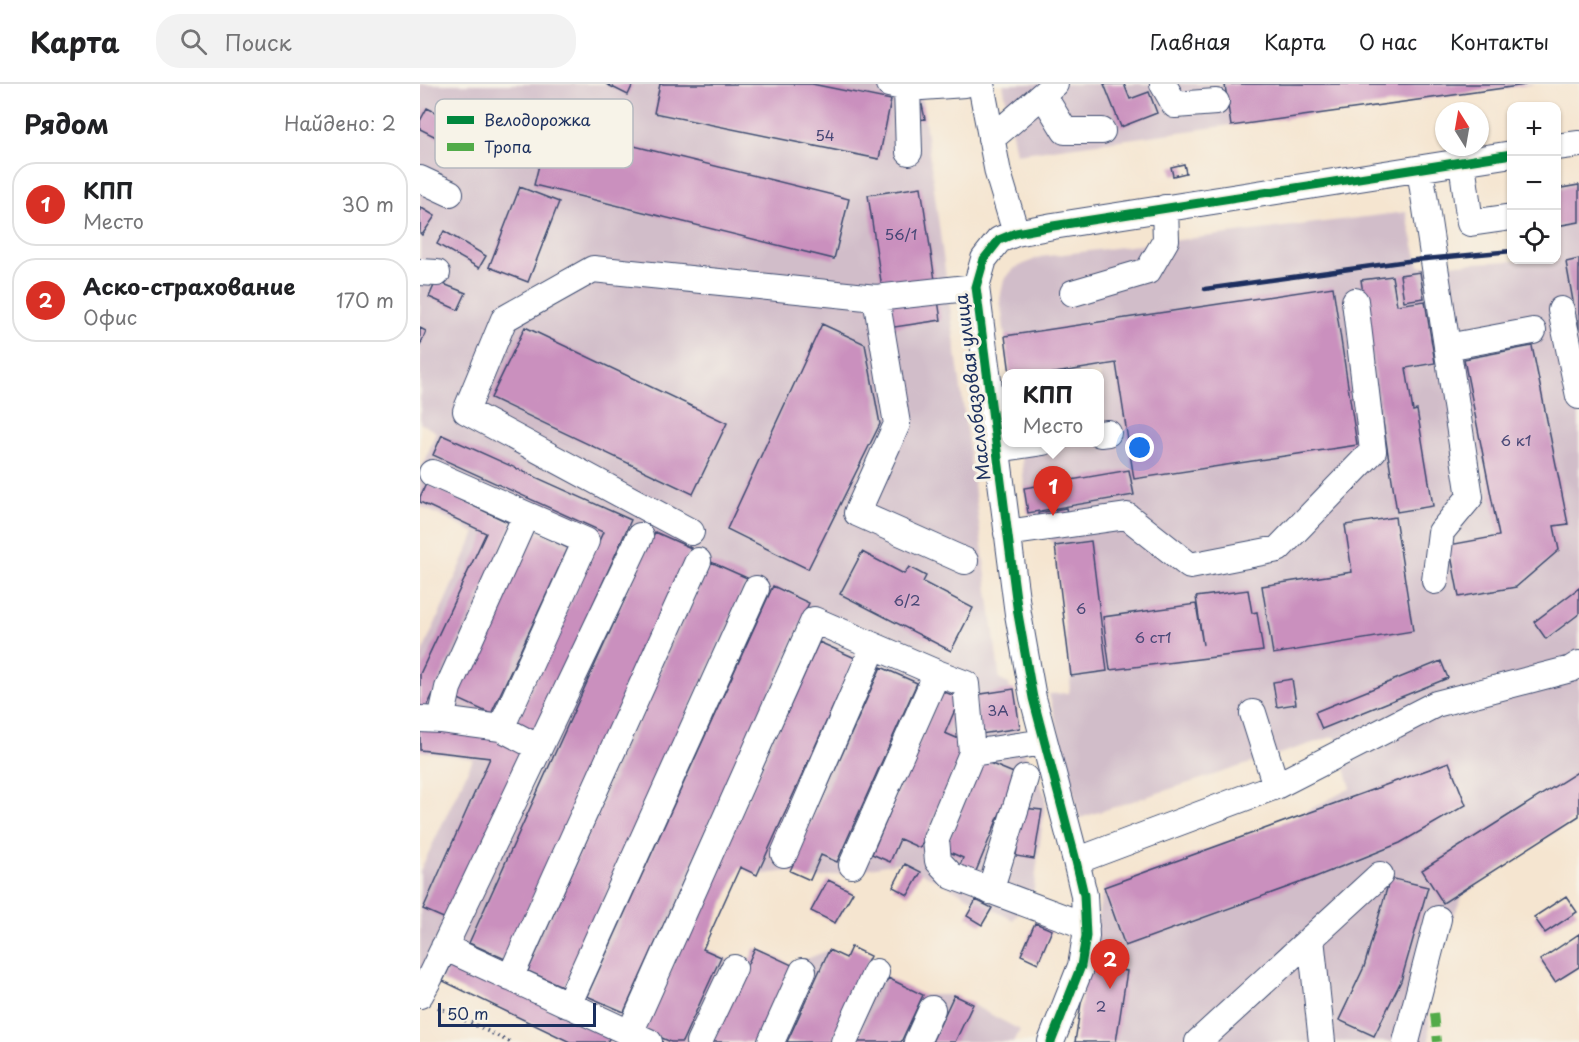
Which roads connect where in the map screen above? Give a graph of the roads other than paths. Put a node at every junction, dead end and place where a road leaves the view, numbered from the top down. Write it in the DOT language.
graph roads {
  1 [pos="965,84"];
  2 [pos="981,84"];
  3 [pos="1163,84"];
  4 [pos="898,86"];
  5 [pos="1049,89"];
  6 [pos="1216,102"];
  7 [pos="1102,131"];
  8 [pos="992,140"];
  9 [pos="1579,144"];
  10 [pos="1561,146"];
  11 [pos="909,152"];
  12 [pos="1507,155"];
  13 [pos="1462,162"];
  14 [pos="1420,169"];
  15 [pos="420,179"];
  16 [pos="450,193"];
  17 [pos="1165,208"];
  18 [pos="1507,218"];
  19 [pos="1016,233"];
  20 [pos="976,287"];
  21 [pos="1073,293"];
  22 [pos="876,298"];
  23 [pos="1355,301"];
  24 [pos="1561,310"];
  25 [pos="1533,331"];
  26 [pos="1447,347"];
  27 [pos="1579,396"];
  28 [pos="1010,447"];
  29 [pos="997,449"];
  30 [pos="432,473"];
  31 [pos="526,515"];
  32 [pos="691,532"];
  33 [pos="1007,533"];
  34 [pos="640,536"];
  35 [pos="698,561"];
  36 [pos="964,561"];
  37 [pos="1435,581"];
  38 [pos="756,589"];
  39 [pos="874,646"];
  40 [pos="1576,671"];
  41 [pos="937,673"];
  42 [pos="1253,713"];
  43 [pos="430,719"];
  44 [pos="501,728"];
  45 [pos="1044,742"];
  46 [pos="539,748"];
  47 [pos="972,753"];
  48 [pos="1025,778"];
  49 [pos="1276,786"];
  50 [pos="784,854"];
  51 [pos="1076,861"];
  52 [pos="852,865"];
  53 [pos="1380,875"];
  54 [pos="990,891"];
  55 [pos="1437,919"];
  56 [pos="1086,926"];
  57 [pos="1311,938"];
  58 [pos="444,947"];
  59 [pos="734,968"];
  60 [pos="803,971"];
  61 [pos="876,972"];
  62 [pos="510,978"];
  63 [pos="425,999"];
  64 [pos="568,1005"];
  65 [pos="932,1009"];
  66 [pos="639,1037"];
  67 [pos="699,1042"];
  68 [pos="771,1042"];
  69 [pos="844,1042"];
  70 [pos="917,1042"];
  71 [pos="1051,1042"];
  72 [pos="1198,1042"];
  73 [pos="1322,1042"];
  74 [pos="1406,1042"];
  1 -- 4 [label="street"];
  2 -- 8 [label="street"];
  3 -- 6 [label="street"];
  4 -- 11 [label="street"];
  5 -- 7 [label="street"];
  5 -- 8 [label="street"];
  8 -- 19 [label="street"];
  9 -- 10 [label="street"];
  12 -- 13 [label="street, Маслобазовая улица"];
  13 -- 14 [label="street, Маслобазовая улица"];
  13 -- 18 [label="street"];
  14 -- 17 [label="street, Маслобазовая улица"];
  14 -- 26 [label="street"];
  15 -- 16 [label="street"];
  17 -- 19 [label="street, Маслобазовая улица"];
  17 -- 21 [label="street"];
  19 -- 20 [label="street, Маслобазовая улица"];
  20 -- 22 [label="street"];
  20 -- 29 [label="street, Маслобазовая улица"];
  22 -- 32 [label="street"];
  22 -- 36 [label="street"];
  23 -- 33 [label="street"];
  24 -- 27 [label="street"];
  25 -- 26 [label="street"];
  26 -- 37 [label="street"];
  28 -- 29 [label="street"];
  29 -- 33 [label="street, Маслобазовая улица"];
  30 -- 31 [label="street"];
  31 -- 43 [label="street"];
  31 -- 44 [label="street"];
  33 -- 45 [label="street, Маслобазовая улица"];
  34 -- 46 [label="street"];
  35 -- 62 [label="street"];
  38 -- 64 [label="street"];
  39 -- 41 [label="street"];
  39 -- 50 [label="street"];
  39 -- 66 [label="street"];
  40 -- 49 [label="street"];
  41 -- 47 [label="street"];
  41 -- 52 [label="street"];
  42 -- 49 [label="street"];
  43 -- 44 [label="street"];
  44 -- 46 [label="street"];
  45 -- 47 [label="street"];
  45 -- 51 [label="street, Маслобазовая улица"];
  46 -- 58 [label="street"];
  47 -- 54 [label="street"];
  48 -- 54 [label="street"];
  49 -- 51 [label="street"];
  51 -- 56 [label="street, Маслобазовая улица"];
  53 -- 57 [label="street"];
  54 -- 56 [label="street"];
  55 -- 74 [label="street"];
  56 -- 71 [label="street, Маслобазовая улица"];
  57 -- 72 [label="street"];
  57 -- 73 [label="street"];
  58 -- 62 [label="street"];
  58 -- 63 [label="street"];
  59 -- 67 [label="street"];
  60 -- 68 [label="street"];
  61 -- 69 [label="street"];
  62 -- 64 [label="street"];
  64 -- 66 [label="street"];
  65 -- 70 [label="street"];
}
